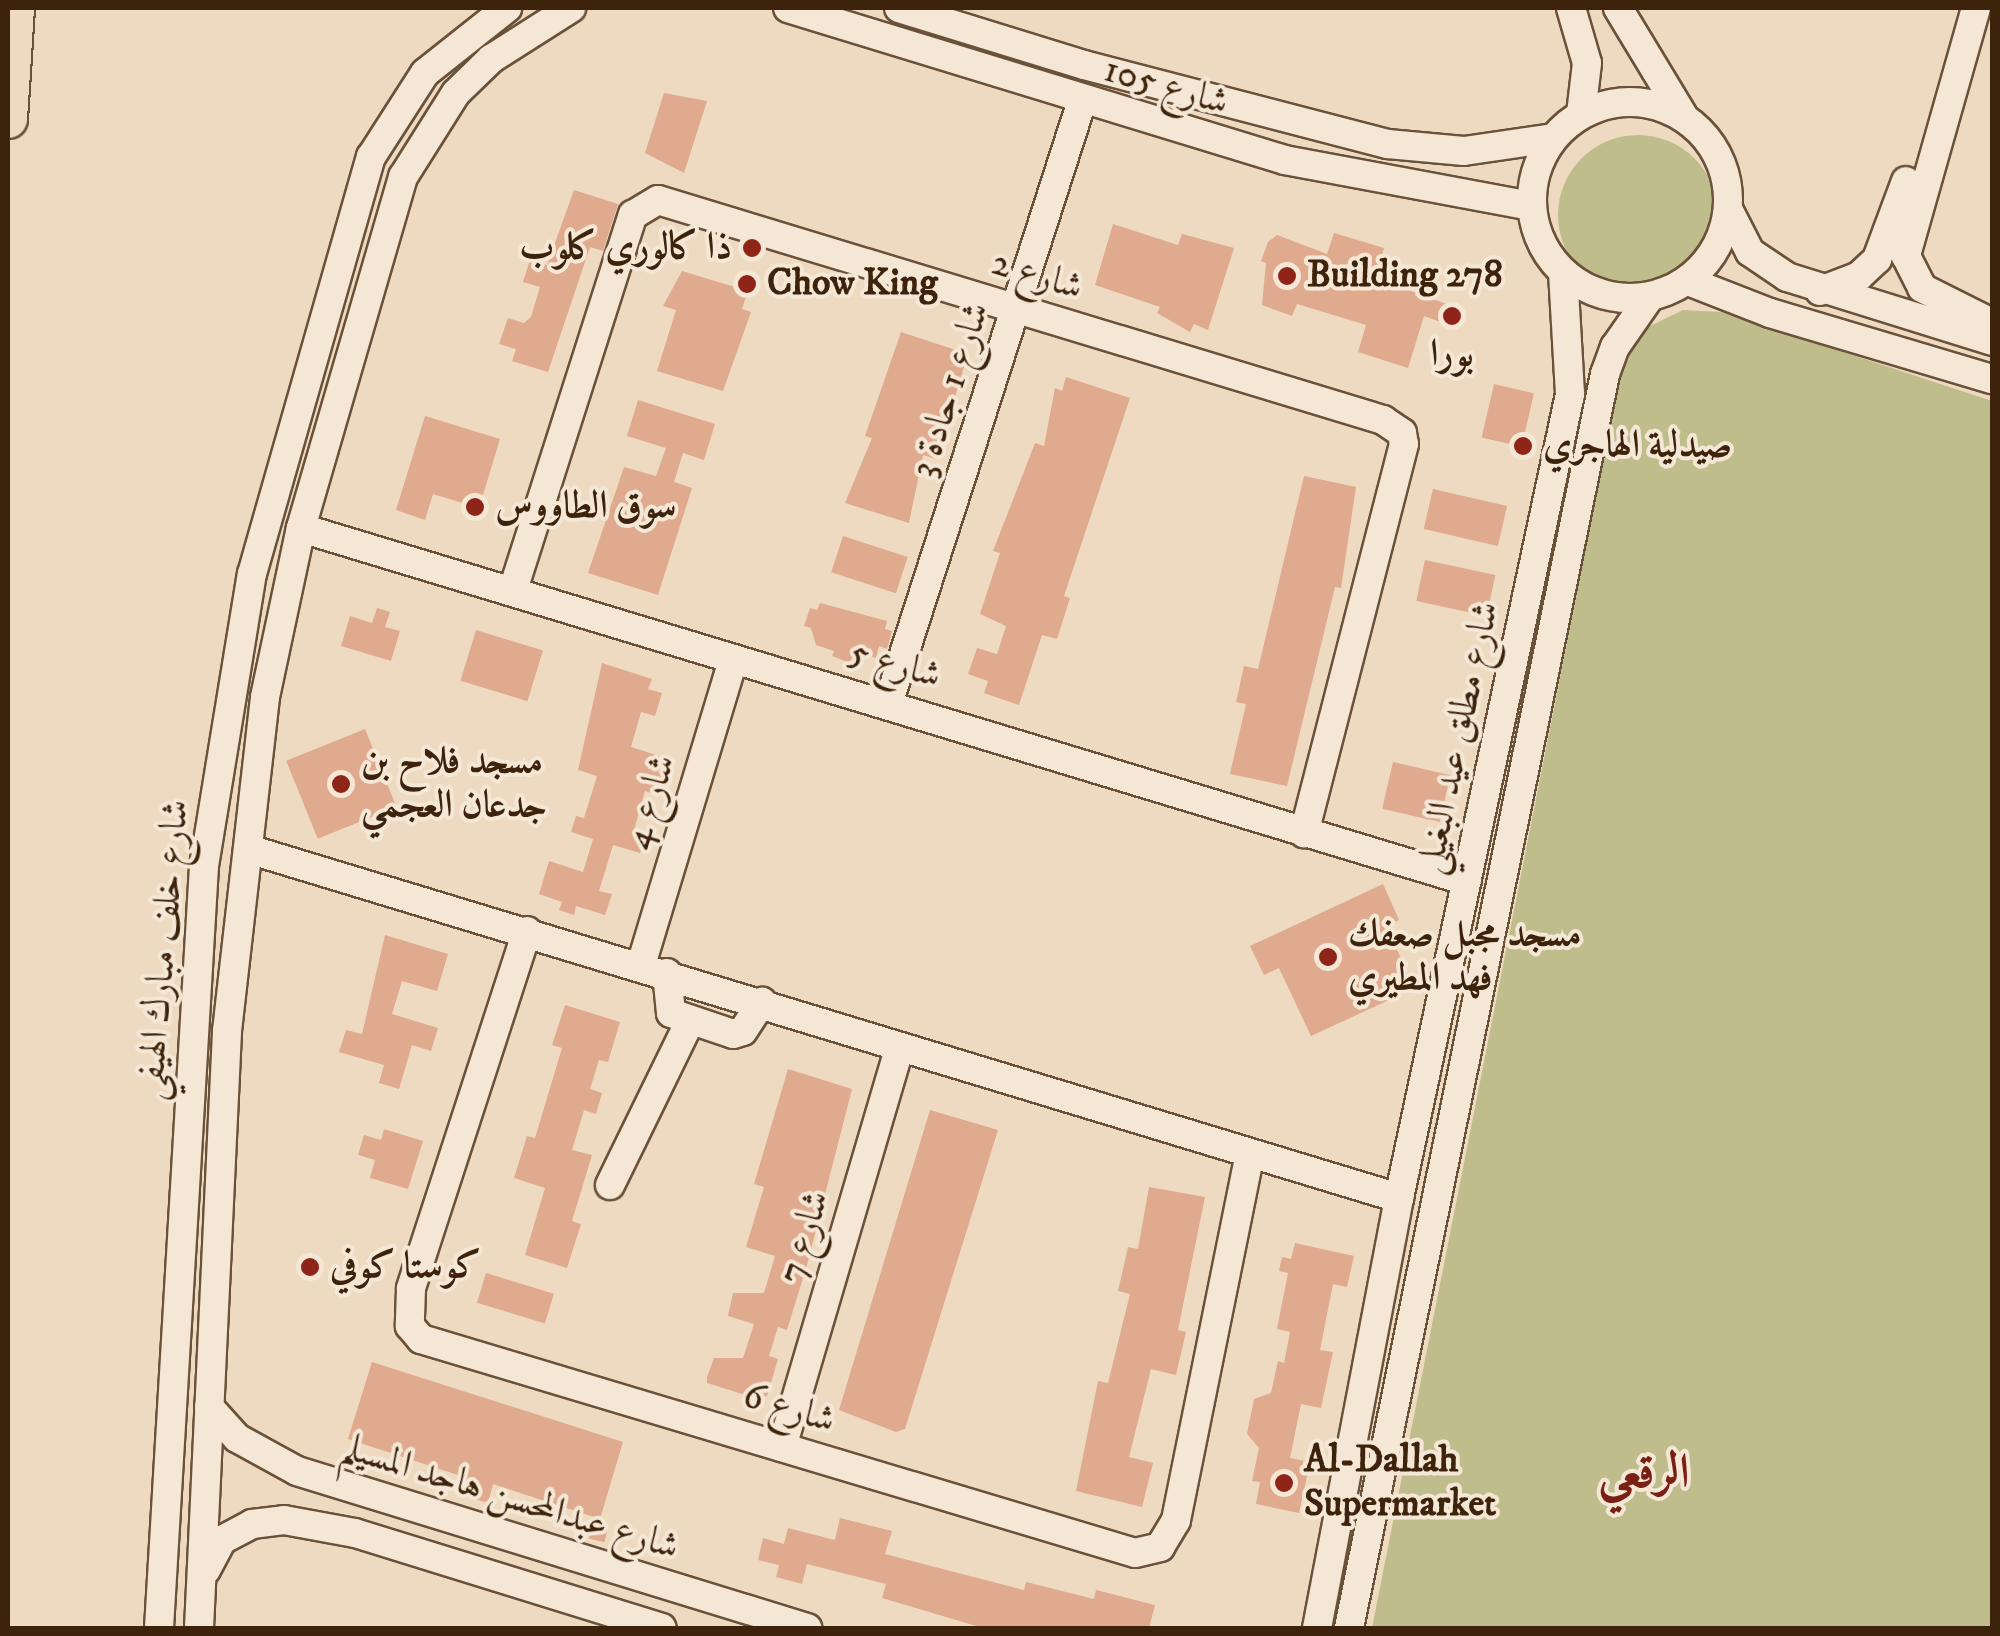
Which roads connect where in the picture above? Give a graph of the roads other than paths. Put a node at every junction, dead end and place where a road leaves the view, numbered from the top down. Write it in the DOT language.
graph roads {
  1 [pos="15,8"];
  2 [pos="507,8"];
  3 [pos="572,8"];
  4 [pos="900,8"];
  5 [pos="1571,8"];
  6 [pos="1618,8"];
  7 [pos="1958,8"];
  8 [pos="1976,8"];
  9 [pos="801,9"];
  10 [pos="1082,101"];
  11 [pos="1581,114"];
  12 [pos="1684,116"];
  13 [pos="8,119"];
  14 [pos="1553,138"];
  15 [pos="1531,206"];
  16 [pos="1728,210"];
  17 [pos="1562,273"];
  18 [pos="1688,280"];
  19 [pos="328,290"];
  20 [pos="1820,291"];
  21 [pos="366,298"];
  22 [pos="1649,298"];
  23 [pos="1017,309"];
  24 [pos="1992,323"];
  25 [pos="1992,341"];
  26 [pos="1992,379"];
  27 [pos="301,528"];
  28 [pos="512,590"];
  29 [pos="733,660"];
  30 [pos="889,701"];
  31 [pos="1304,833"];
  32 [pos="248,849"];
  33 [pos="1467,881"];
  34 [pos="527,932"];
  35 [pos="654,969"];
  36 [pos="762,1002"];
  37 [pos="690,1021"];
  38 [pos="900,1048"];
  39 [pos="224,1131"];
  40 [pos="187,1134"];
  41 [pos="1250,1154"];
  42 [pos="610,1185"];
  43 [pos="222,1186"];
  44 [pos="184,1190"];
  45 [pos="1399,1198"];
  46 [pos="209,1408"];
  47 [pos="782,1447"];
  48 [pos="360,1491"];
  49 [pos="355,1533"];
  50 [pos="202,1576"];
  51 [pos="159,1628"];
  52 [pos="199,1628"];
  53 [pos="662,1628"];
  54 [pos="806,1628"];
  55 [pos="1316,1628"];
  56 [pos="1348,1628"];
  1 -- 13 [label="highway"];
  2 -- 19 [label="street"];
  3 -- 21 [label="street"];
  4 -- 14 [label="street, شارع 105"];
  5 -- 11 [label="street"];
  6 -- 12 [label="street"];
  7 -- 20 [label="street"];
  8 -- 24 [label="street"];
  9 -- 10 [label="street, شارع 105"];
  10 -- 15 [label="street, شارع 105"];
  10 -- 23 [label="street, شارع 1 جادة 3"];
  11 -- 12 [label="street"];
  11 -- 14 [label="street"];
  12 -- 16 [label="street"];
  14 -- 15 [label="street"];
  15 -- 17 [label="street"];
  16 -- 18 [label="street"];
  16 -- 20 [label="street"];
  17 -- 22 [label="street"];
  17 -- 33 [label="street, شارع مطلق عيد البغيلي"];
  18 -- 22 [label="street"];
  18 -- 26 [label="street"];
  19 -- 21 [label="street"];
  19 -- 40 [label="street, شارع خلف مبارك الهيفي"];
  20 -- 25 [label="street"];
  21 -- 27 [label="street, شارع خلف مبارك الهيفي"];
  22 -- 56 [label="street, شارع مطلق عيد البغيلي"];
  23 -- 28 [label="street, شارع 2"];
  23 -- 30 [label="street, شارع 1 جادة 3"];
  23 -- 31 [label="street, شارع 2"];
  27 -- 28 [label="street, شارع 5"];
  27 -- 32 [label="street, شارع خلف مبارك الهيفي"];
  28 -- 29 [label="street, شارع 5"];
  29 -- 30 [label="street, شارع 5"];
  29 -- 35 [label="street, شارع 4"];
  30 -- 31 [label="street, شارع 5"];
  31 -- 33 [label="street, شارع 5"];
  32 -- 34 [label="street"];
  32 -- 39 [label="street, شارع خلف مبارك الهيفي"];
  33 -- 45 [label="street, شارع مطلق عيد البغيلي"];
  34 -- 35 [label="street"];
  34 -- 47 [label="street, شارع 6"];
  35 -- 36 [label="street"];
  35 -- 37 [label="street"];
  36 -- 37 [label="street"];
  36 -- 38 [label="street"];
  37 -- 42 [label="street"];
  38 -- 41 [label="street"];
  38 -- 47 [label="street, شارع 7"];
  39 -- 40 [label="street"];
  39 -- 43 [label="street, شارع خلف مبارك الهيفي"];
  40 -- 44 [label="street, شارع خلف مبارك الهيفي"];
  41 -- 45 [label="street"];
  41 -- 47 [label="street, شارع 6"];
  43 -- 44 [label="street"];
  43 -- 46 [label="street, شارع خلف مبارك الهيفي"];
  44 -- 51 [label="street, شارع خلف مبارك الهيفي"];
  45 -- 55 [label="street, شارع مطلق عيد البغيلي"];
  46 -- 48 [label="street, شارع عبدالمحسن هاجد المسيلم"];
  46 -- 50 [label="street, شارع خلف مبارك الهيفي"];
  48 -- 49 [label="street"];
  48 -- 54 [label="street, شارع عبدالمحسن هاجد المسيلم"];
  49 -- 50 [label="street, شارع عبدالمحسن هاجد المسيلم"];
  49 -- 53 [label="street, شارع عبدالمحسن هاجد المسيلم"];
  50 -- 52 [label="street, شارع خلف مبارك الهيفي"];
}
